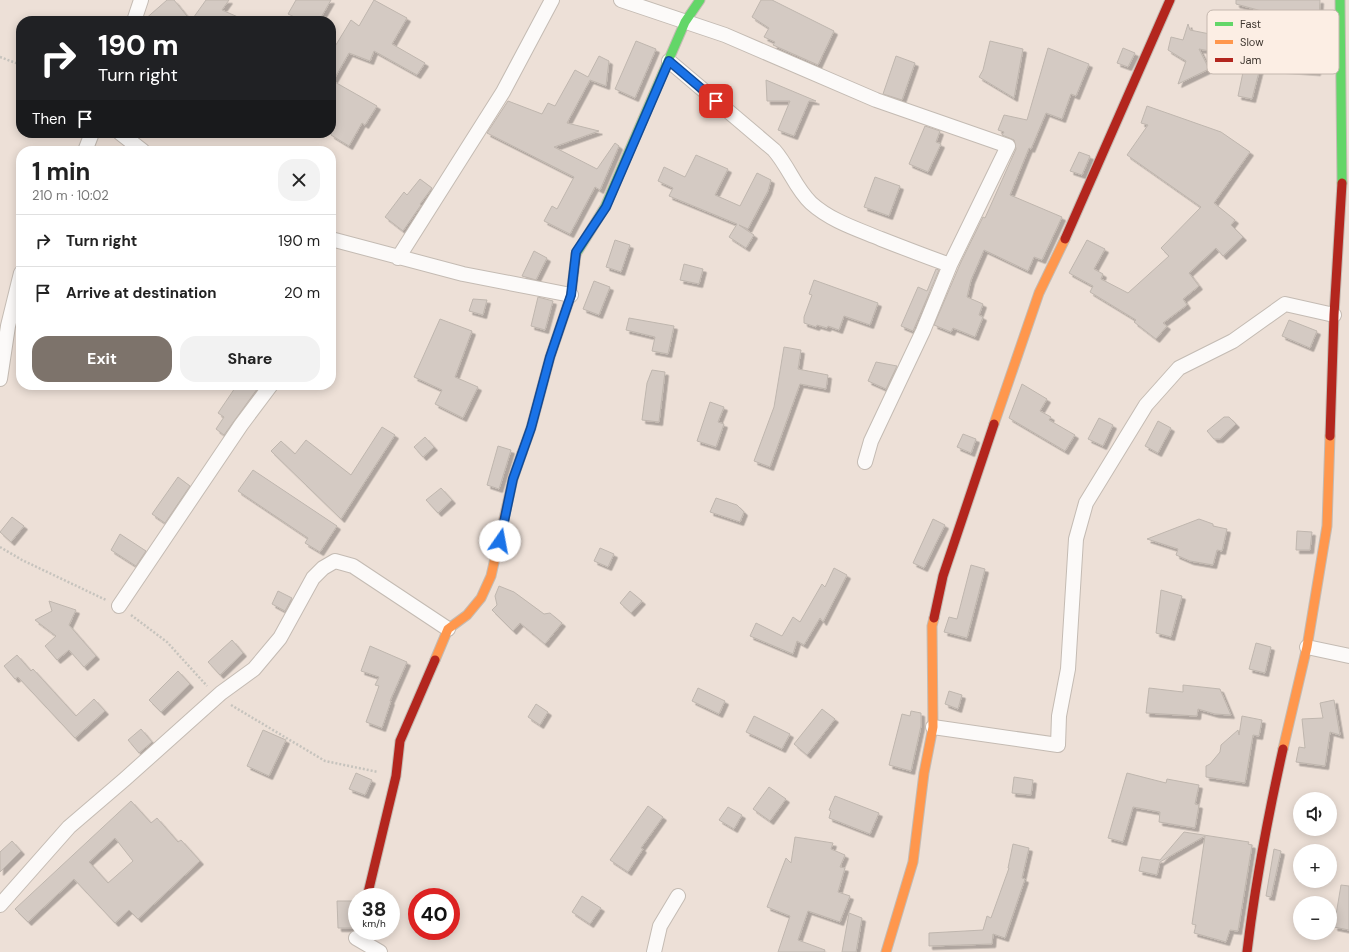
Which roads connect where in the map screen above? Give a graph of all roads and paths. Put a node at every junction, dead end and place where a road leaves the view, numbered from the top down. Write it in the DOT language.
graph roads {
  1 [pos="141,0"];
  2 [pos="552,0"];
  3 [pos="621,0"];
  4 [pos="700,0"];
  5 [pos="1170,0"];
  6 [pos="1340,0"];
  7 [pos="136,16"];
  8 [pos="686,22"];
  9 [pos="0,57"];
  10 [pos="669,61"];
  11 [pos="16,64"];
  12 [pos="126,138"];
  13 [pos="137,146"];
  14 [pos="336,240"];
  15 [pos="398,258"];
  16 [pos="950,265"];
  17 [pos="16,293"];
  18 [pos="571,295"];
  19 [pos="1334,315"];
  20 [pos="0,379"];
  21 [pos="267,390"];
  22 [pos="865,462"];
  23 [pos="0,547"];
  24 [pos="119,606"];
  25 [pos="448,629"];
  26 [pos="1306,647"];
  27 [pos="1349,656"];
  28 [pos="218,697"];
  29 [pos="932,727"];
  30 [pos="396,776"];
  31 [pos="369,888"];
  32 [pos="678,896"];
  33 [pos="0,905"];
  34 [pos="356,940"];
  35 [pos="380,952"];
  36 [pos="654,952"];
  37 [pos="886,952"];
  38 [pos="1248,952"];
  1 -- 7 [label="street"];
  2 -- 15 [label="street"];
  3 -- 8 [label="street"];
  4 -- 8 [label="street"];
  5 -- 29 [label="street"];
  6 -- 19 [label="street"];
  8 -- 10 [label="street"];
  8 -- 16 [label="street"];
  9 -- 11 [label="path"];
  10 -- 16 [label="street"];
  10 -- 18 [label="street"];
  12 -- 13 [label="street"];
  14 -- 15 [label="street"];
  15 -- 18 [label="street"];
  16 -- 22 [label="street"];
  17 -- 20 [label="street"];
  18 -- 25 [label="street"];
  19 -- 26 [label="street"];
  19 -- 29 [label="street"];
  21 -- 24 [label="street"];
  23 -- 24 [label="path"];
  24 -- 28 [label="path"];
  25 -- 28 [label="street"];
  25 -- 30 [label="street"];
  26 -- 27 [label="street"];
  26 -- 38 [label="street"];
  28 -- 30 [label="path"];
  28 -- 33 [label="street"];
  29 -- 37 [label="street"];
  30 -- 31 [label="street"];
  32 -- 36 [label="street"];
  34 -- 35 [label="street"];
}
